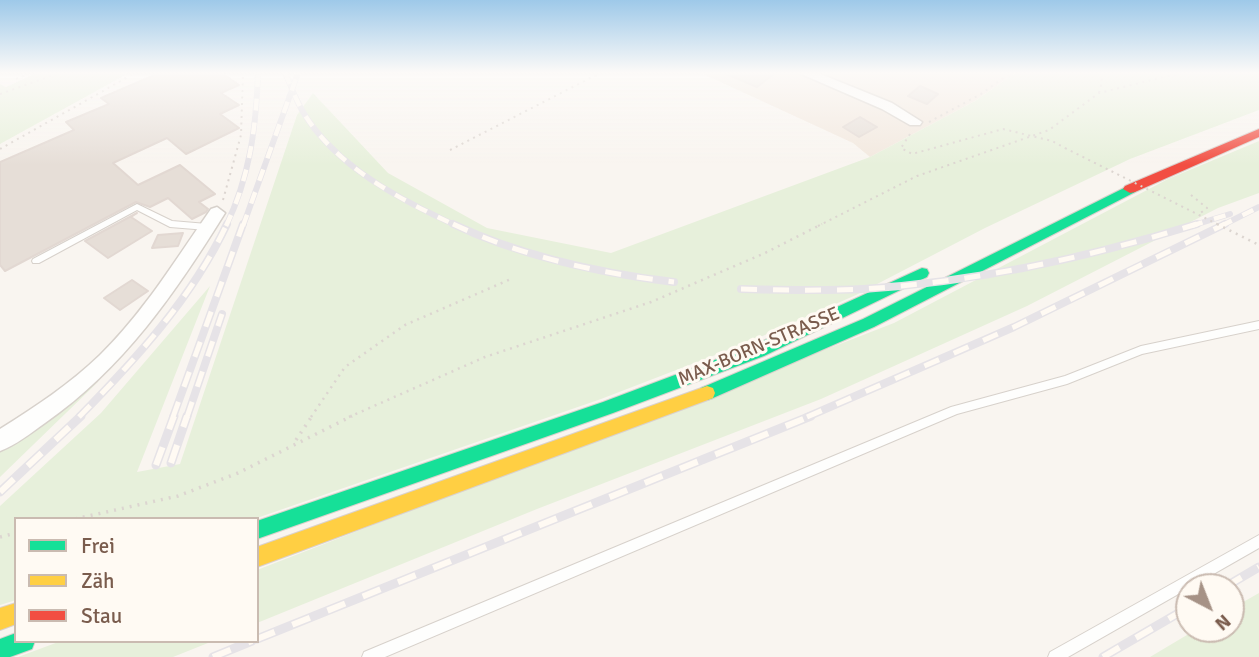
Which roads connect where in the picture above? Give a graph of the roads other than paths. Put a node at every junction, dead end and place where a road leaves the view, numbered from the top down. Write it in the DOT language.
graph roads {
  1 [pos="881,104"];
  2 [pos="1259,117"];
  3 [pos="915,122"];
  4 [pos="1221,132"];
  5 [pos="1259,133"];
  6 [pos="212,220"];
  7 [pos="36,261"];
  8 [pos="940,264"];
  9 [pos="1259,325"];
  10 [pos="0,441"];
  11 [pos="259,529"];
  12 [pos="1259,541"];
  13 [pos="259,556"];
  14 [pos="19,643"];
  15 [pos="0,650"];
  16 [pos="369,657"];
  17 [pos="1055,657"];
  1 -- 3 [label="street"];
  2 -- 4 [label="main road"];
  5 -- 13 [label="main road, MAX-BORN-STRASSE"];
  6 -- 7 [label="lane"];
  6 -- 10 [label="street"];
  8 -- 11 [label="main road, MAX-BORN-STRASSE"];
  9 -- 16 [label="lane"];
  12 -- 17 [label="lane"];
  14 -- 15 [label="main road"];
}
